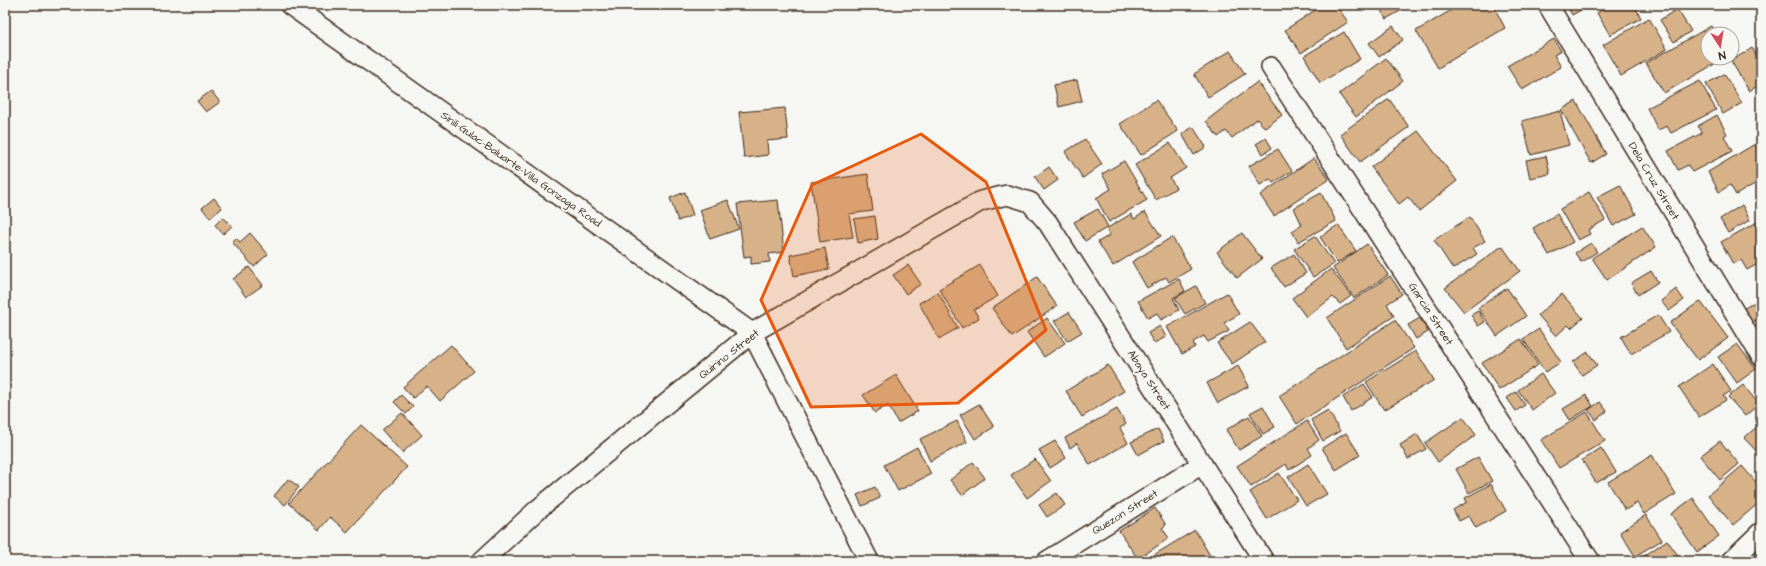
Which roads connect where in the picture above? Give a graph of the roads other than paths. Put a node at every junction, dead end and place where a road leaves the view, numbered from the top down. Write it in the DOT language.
graph roads {
  1 [pos="290,5"];
  2 [pos="1548,5"];
  3 [pos="1271,67"];
  4 [pos="1030,202"];
  5 [pos="752,333"];
  6 [pos="1761,356"];
  7 [pos="1202,464"];
  8 [pos="1761,532"];
  9 [pos="482,561"];
  10 [pos="869,561"];
  11 [pos="1047,561"];
  12 [pos="1264,561"];
  13 [pos="1590,561"];
  14 [pos="1731,561"];
  1 -- 5 [label="street, Sinili-Gulac-Baluarte-Villa Gonzaga Road"];
  2 -- 6 [label="street, Dela Cruz Street"];
  3 -- 13 [label="street, Garcia Street"];
  4 -- 5 [label="street, Quirino Street"];
  4 -- 7 [label="street, Abaya Street"];
  5 -- 9 [label="street, Quirino Street"];
  5 -- 10 [label="street"];
  7 -- 11 [label="street, Quezon Street"];
  7 -- 12 [label="street, Abaya Street"];
  8 -- 14 [label="street"];
}
